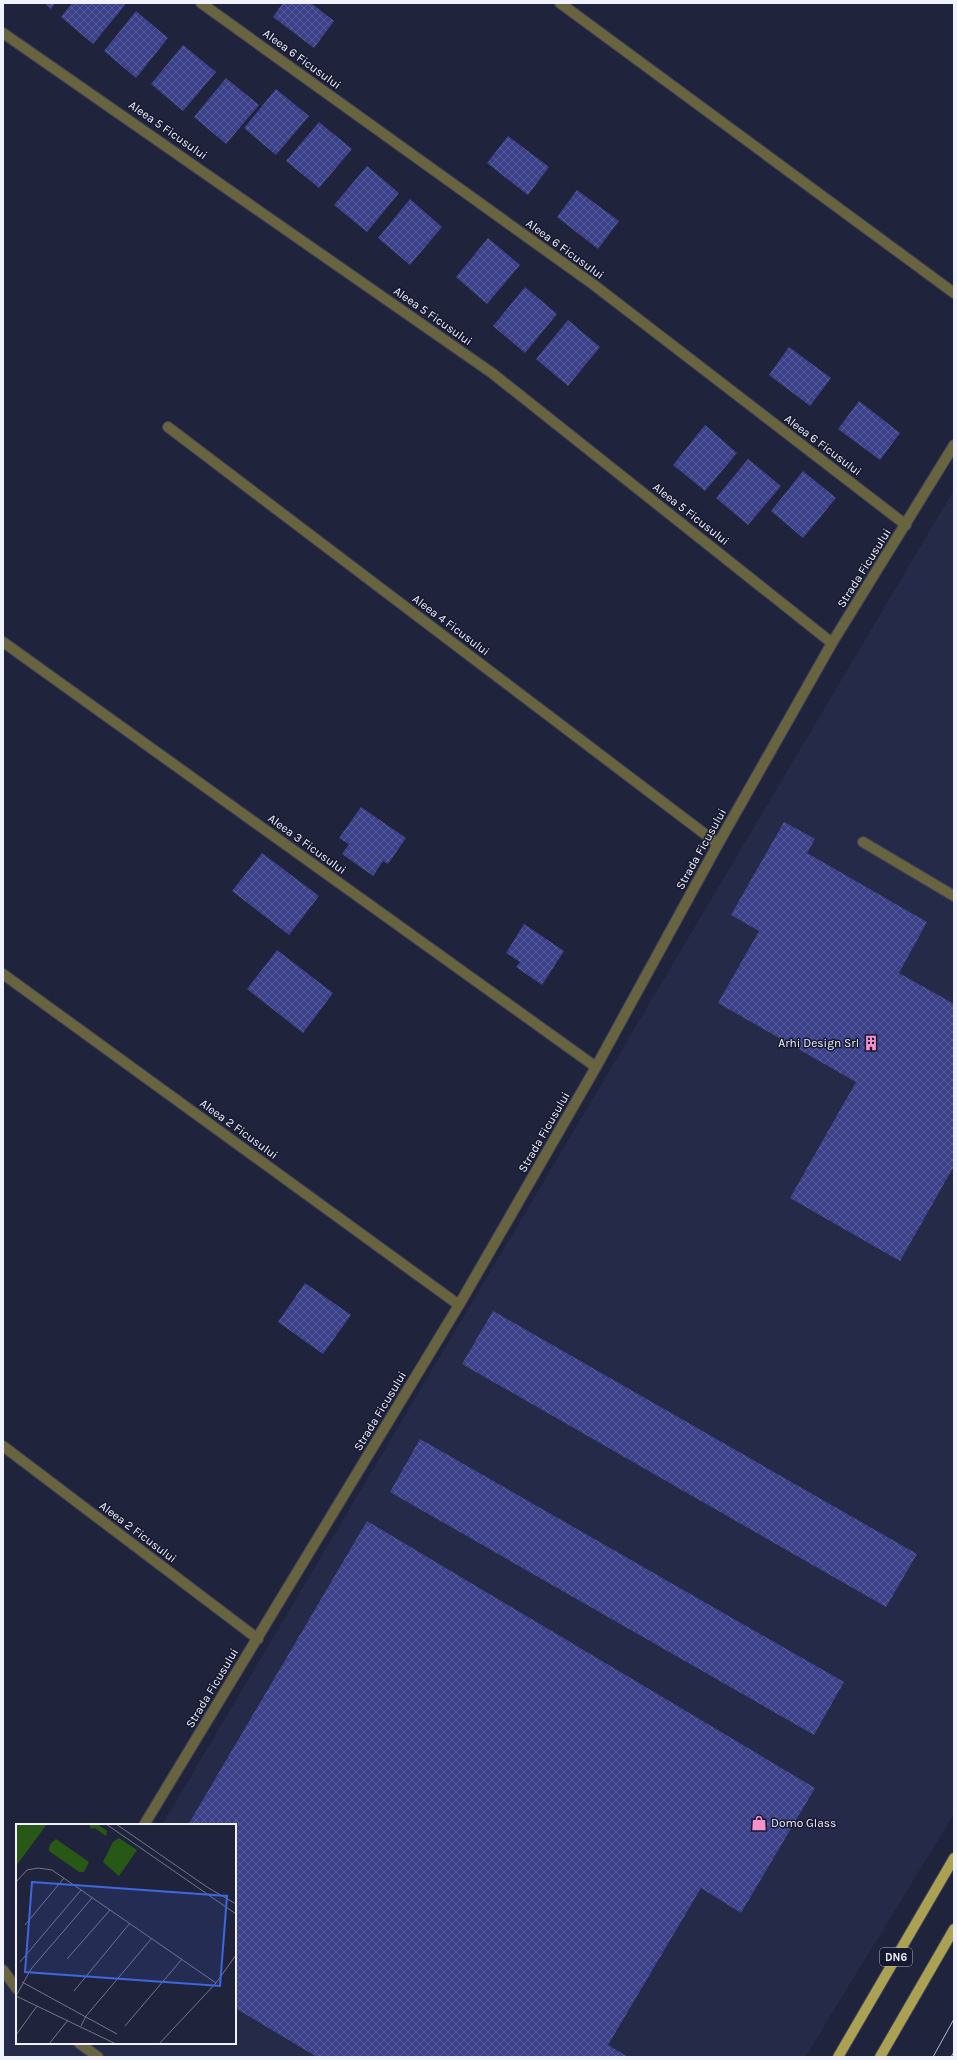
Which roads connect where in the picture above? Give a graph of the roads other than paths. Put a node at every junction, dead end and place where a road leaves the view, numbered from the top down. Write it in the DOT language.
graph roads {
  1 [pos="201,3"];
  2 [pos="560,3"];
  3 [pos="3,33"];
  4 [pos="954,293"];
  5 [pos="168,427"];
  6 [pos="954,444"];
  7 [pos="906,525"];
  8 [pos="3,642"];
  9 [pos="832,643"];
  10 [pos="863,842"];
  11 [pos="718,844"];
  12 [pos="954,896"];
  13 [pos="3,974"];
  14 [pos="596,1067"];
  15 [pos="459,1305"];
  16 [pos="3,1446"];
  17 [pos="258,1639"];
  18 [pos="145,1824"];
  19 [pos="954,1858"];
  20 [pos="954,1929"];
  21 [pos="3,1970"];
  22 [pos="16,1988"];
  23 [pos="80,2044"];
  24 [pos="98,2057"];
  25 [pos="838,2057"];
  26 [pos="880,2057"];
  1 -- 7 [label="street, Aleea 6 Ficusului"];
  2 -- 4 [label="street"];
  3 -- 9 [label="street, Aleea 5 Ficusului"];
  5 -- 11 [label="street, Aleea 4 Ficusului"];
  6 -- 7 [label="street, Strada Ficusului"];
  7 -- 9 [label="street, Strada Ficusului"];
  8 -- 14 [label="street, Aleea 3 Ficusului"];
  9 -- 11 [label="street, Strada Ficusului"];
  10 -- 12 [label="street"];
  11 -- 14 [label="street, Strada Ficusului"];
  13 -- 15 [label="street, Aleea 2 Ficusului"];
  14 -- 15 [label="street, Strada Ficusului"];
  15 -- 17 [label="street, Strada Ficusului"];
  16 -- 17 [label="street, Aleea 2 Ficusului"];
  17 -- 18 [label="street, Strada Ficusului"];
  19 -- 25 [label="main road, DN6"];
  20 -- 26 [label="main road, DN6"];
  21 -- 22 [label="street"];
  23 -- 24 [label="street"];
}
